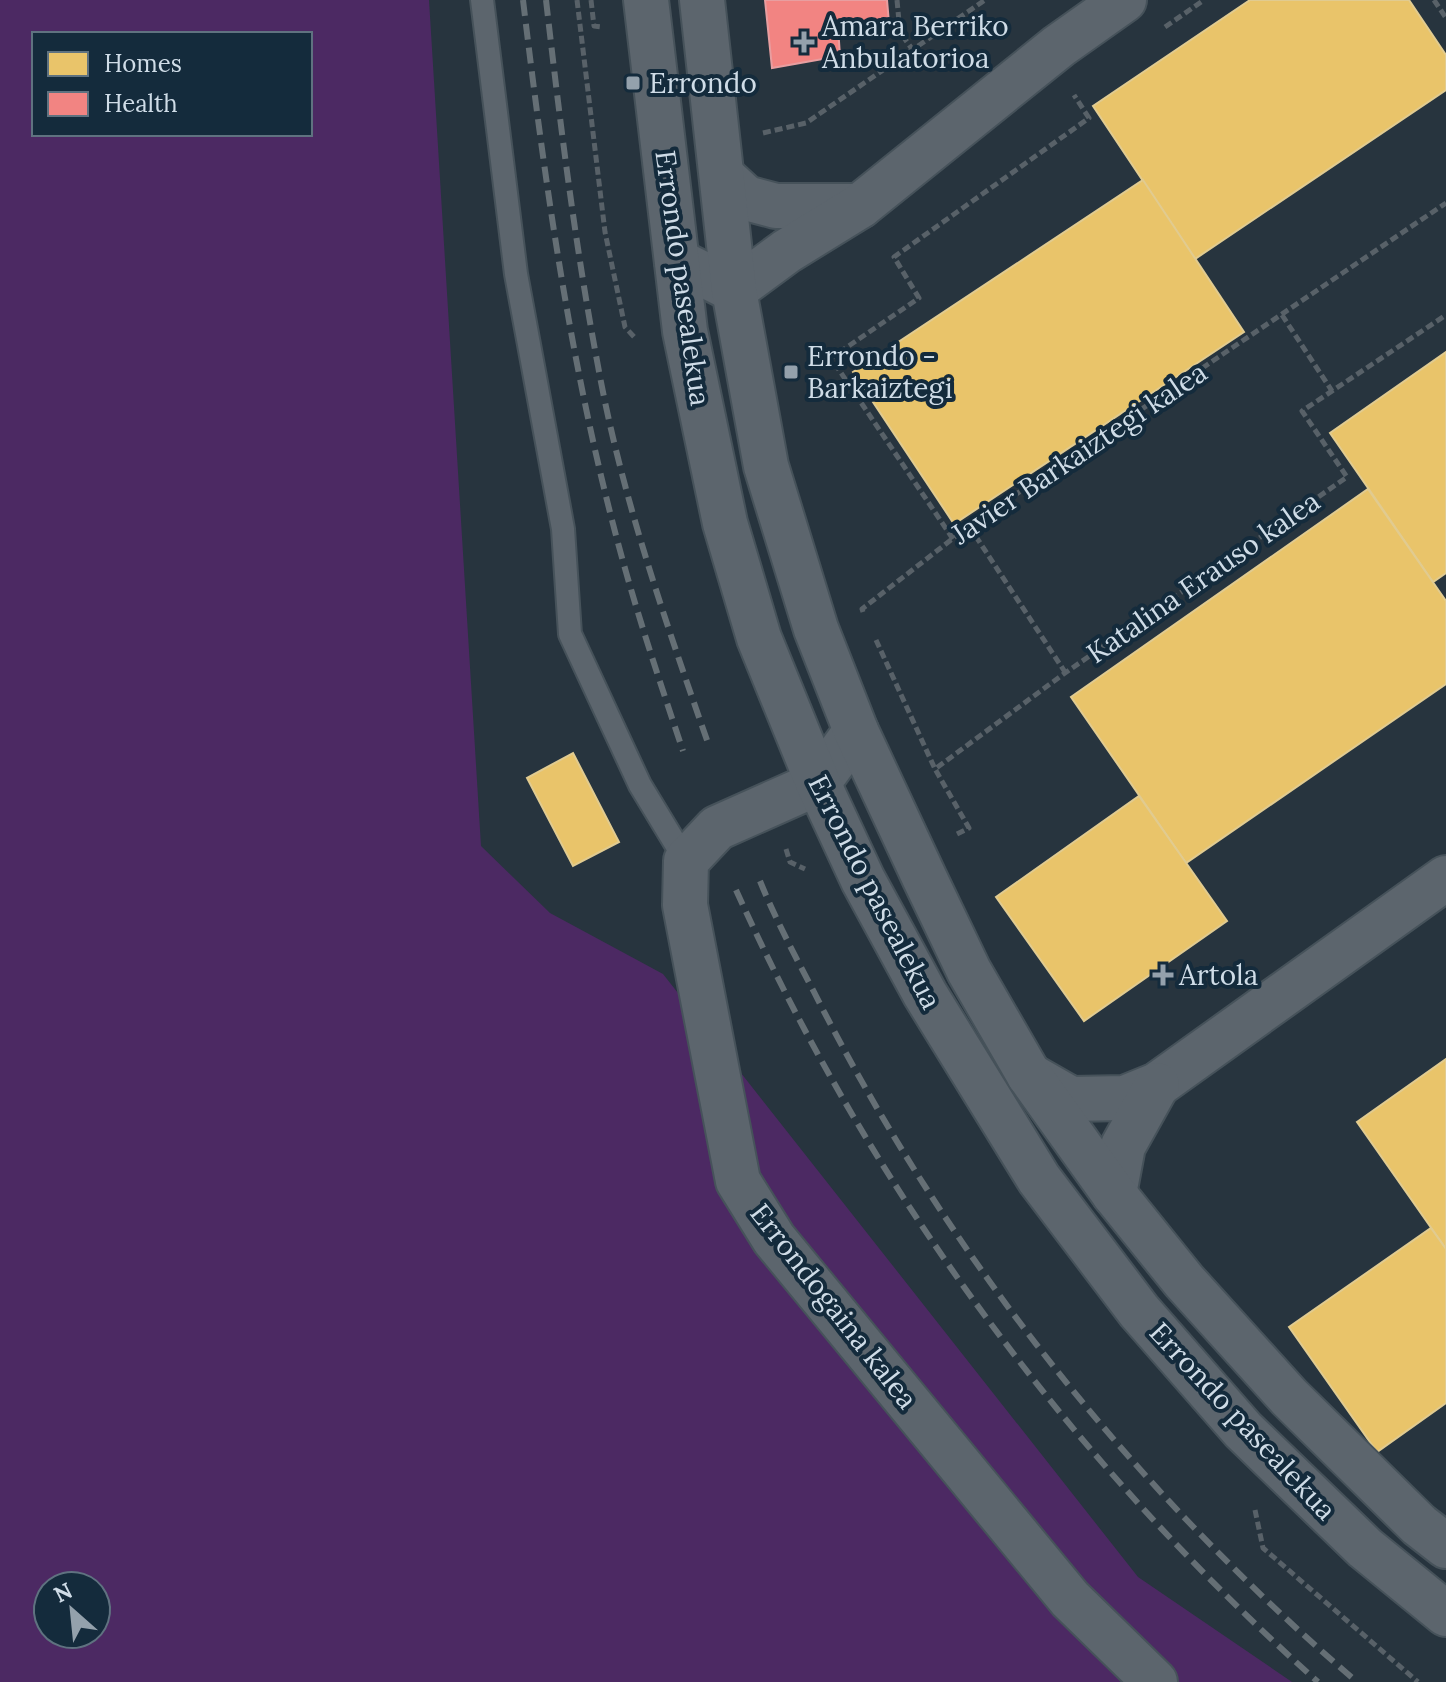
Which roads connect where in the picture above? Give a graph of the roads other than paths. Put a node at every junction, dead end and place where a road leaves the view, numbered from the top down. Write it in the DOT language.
graph roads {
  1 [pos="482,0"];
  2 [pos="646,0"];
  3 [pos="702,0"];
  4 [pos="1124,0"];
  5 [pos="722,176"];
  6 [pos="860,206"];
  7 [pos="677,261"];
  8 [pos="734,290"];
  9 [pos="856,731"];
  10 [pos="818,783"];
  11 [pos="686,861"];
  12 [pos="1446,878"];
  13 [pos="1029,1075"];
  14 [pos="1157,1085"];
  15 [pos="1114,1194"];
  16 [pos="1446,1546"];
  17 [pos="1446,1614"];
  18 [pos="1155,1682"];
  1 -- 11 [label="lane"];
  2 -- 7 [label="main road, Errondo pasealekua"];
  3 -- 5 [label="main road, Errondo pasealekua"];
  4 -- 6 [label="main road"];
  5 -- 6 [label="main road"];
  5 -- 8 [label="main road, Errondo pasealekua"];
  6 -- 8 [label="main road"];
  7 -- 8 [label="main road"];
  7 -- 10 [label="main road, Errondo pasealekua"];
  8 -- 9 [label="main road, Errondo pasealekua"];
  9 -- 10 [label="main road"];
  9 -- 13 [label="main road, Errondo pasealekua"];
  10 -- 11 [label="main road"];
  10 -- 17 [label="main road, Errondo pasealekua"];
  11 -- 18 [label="main road, Errondogaina kalea"];
  12 -- 14 [label="main road"];
  13 -- 14 [label="main road"];
  13 -- 15 [label="main road, Errondo pasealekua"];
  14 -- 15 [label="main road"];
  15 -- 16 [label="main road, Errondo pasealekua"];
}
